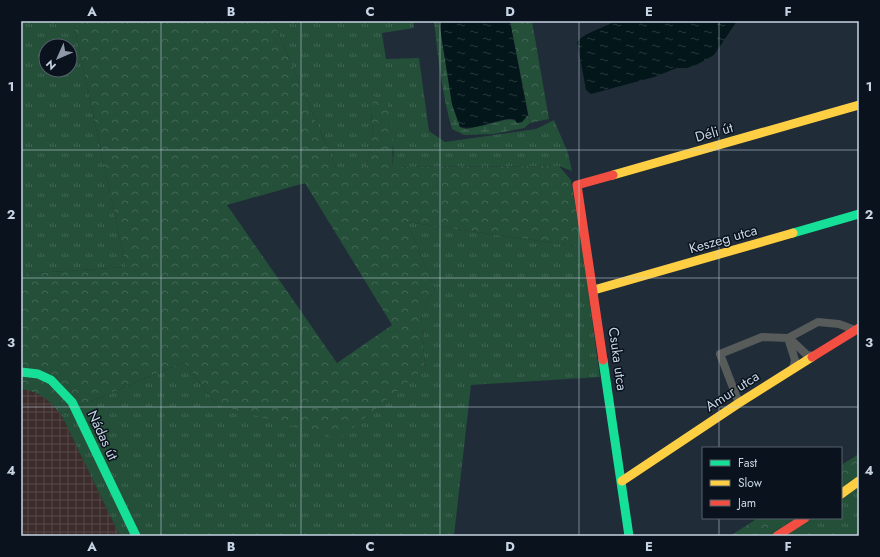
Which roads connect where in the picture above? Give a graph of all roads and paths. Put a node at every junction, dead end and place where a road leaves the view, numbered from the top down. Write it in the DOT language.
graph roads {
  1 [pos="859,105"];
  2 [pos="577,186"];
  3 [pos="859,214"];
  4 [pos="594,290"];
  5 [pos="857,328"];
  6 [pos="788,338"];
  7 [pos="814,356"];
  8 [pos="792,369"];
  9 [pos="21,372"];
  10 [pos="739,403"];
  11 [pos="622,481"];
  12 [pos="859,481"];
  13 [pos="842,493"];
  14 [pos="803,519"];
  15 [pos="136,536"];
  16 [pos="629,536"];
  17 [pos="777,536"];
  1 -- 2 [label="street, Déli út"];
  2 -- 4 [label="street, Csuka utca"];
  3 -- 4 [label="street, Keszeg utca"];
  4 -- 11 [label="street, Csuka utca"];
  5 -- 6 [label="street"];
  5 -- 7 [label="street, Amur utca"];
  6 -- 7 [label="street"];
  6 -- 8 [label="street"];
  6 -- 10 [label="street"];
  7 -- 8 [label="street, Amur utca"];
  8 -- 10 [label="street, Amur utca"];
  9 -- 15 [label="street, Nádas út"];
  10 -- 11 [label="street, Amur utca"];
  11 -- 16 [label="street, Csuka utca"];
  12 -- 13 [label="street"];
  14 -- 17 [label="street"];
}
